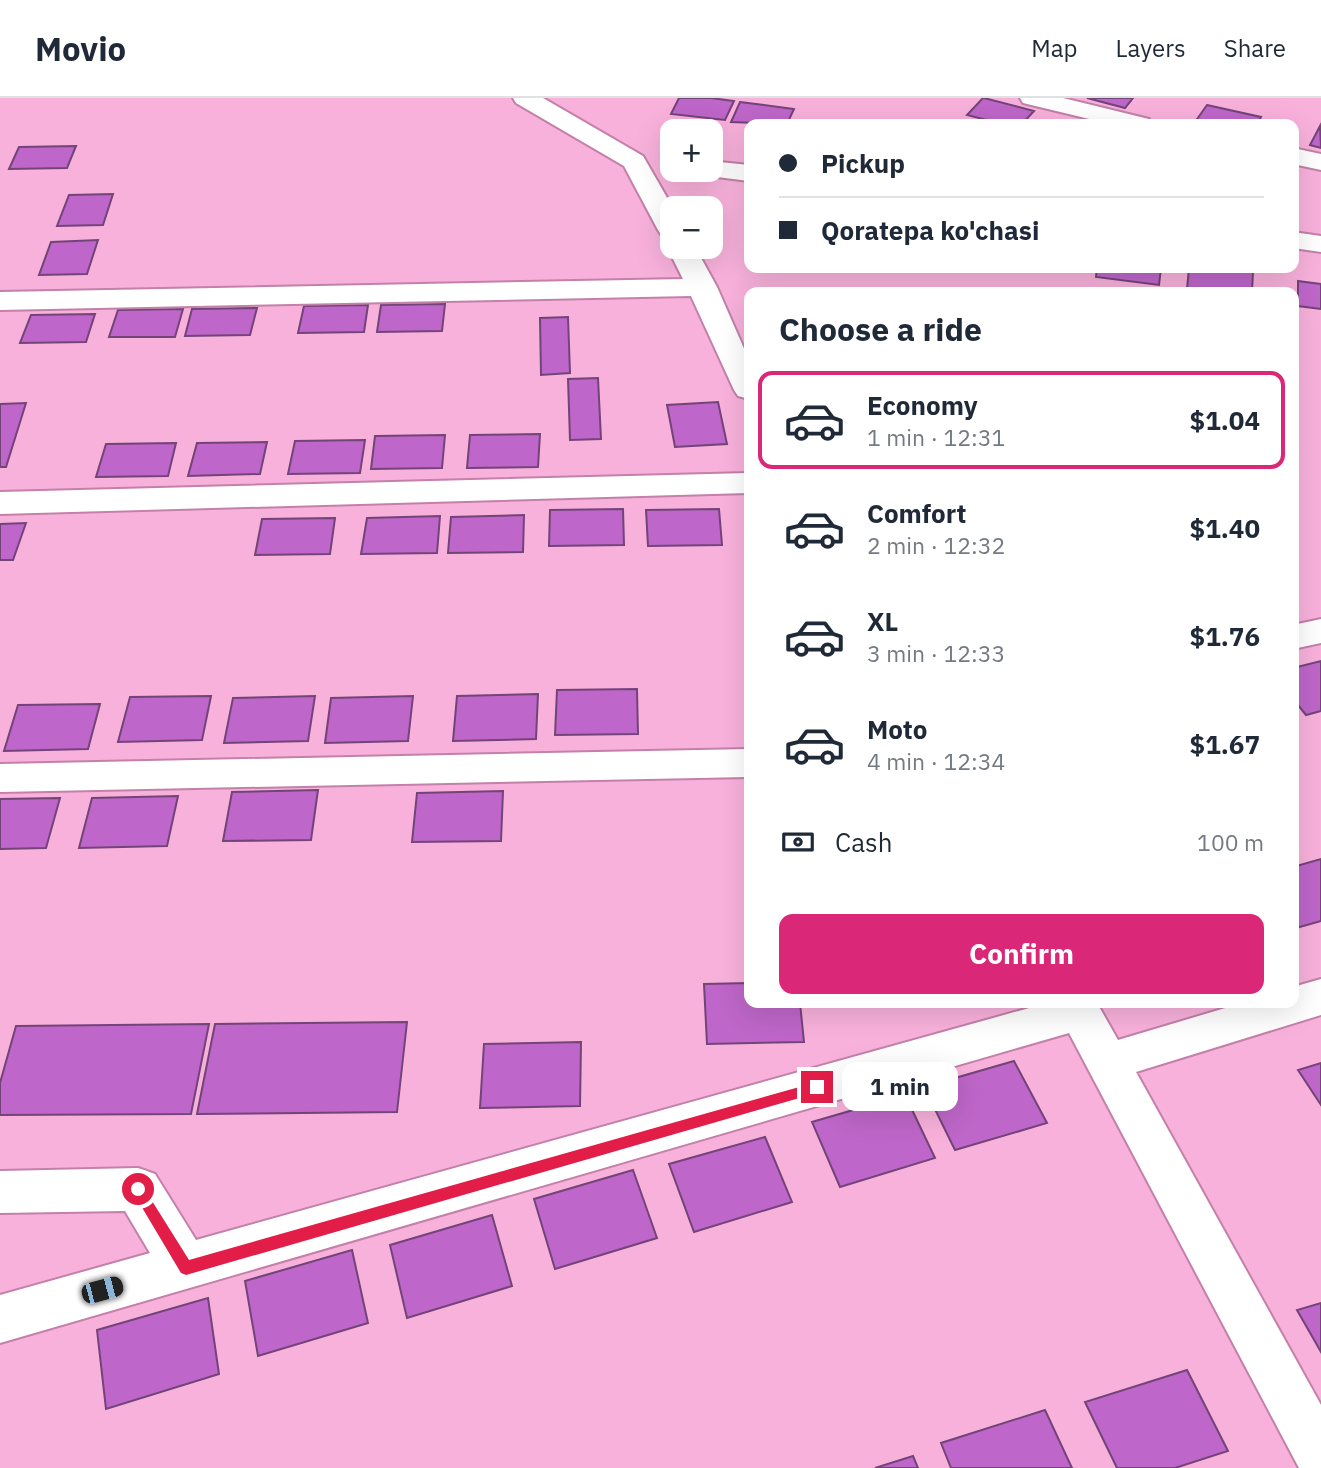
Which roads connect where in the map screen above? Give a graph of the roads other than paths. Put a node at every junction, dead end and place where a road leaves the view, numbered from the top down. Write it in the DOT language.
graph roads {
  1 [pos="525,98"];
  2 [pos="1032,98"];
  3 [pos="1065,116"];
  4 [pos="1093,119"];
  5 [pos="1299,157"];
  6 [pos="1321,162"];
  7 [pos="723,170"];
  8 [pos="744,172"];
  9 [pos="660,197"];
  10 [pos="1299,241"];
  11 [pos="1321,244"];
  12 [pos="688,259"];
  13 [pos="703,287"];
  14 [pos="0,301"];
  15 [pos="744,381"];
  16 [pos="744,483"];
  17 [pos="0,503"];
  18 [pos="1321,631"];
  19 [pos="1299,636"];
  20 [pos="744,763"];
  21 [pos="0,778"];
  22 [pos="1321,997"];
  23 [pos="1299,1004"];
  24 [pos="1077,1008"];
  25 [pos="1285,1008"];
  26 [pos="1108,1062"];
  27 [pos="0,1192"];
  28 [pos="186,1268"];
  29 [pos="0,1319"];
  30 [pos="1321,1457"];
  1 -- 9 [label="street"];
  2 -- 3 [label="street"];
  3 -- 4 [label="street"];
  5 -- 6 [label="street"];
  7 -- 8 [label="street"];
  10 -- 11 [label="street"];
  12 -- 13 [label="street"];
  13 -- 14 [label="street"];
  13 -- 15 [label="street"];
  16 -- 17 [label="street"];
  18 -- 19 [label="street"];
  20 -- 21 [label="street"];
  22 -- 23 [label="street"];
  24 -- 26 [label="street"];
  24 -- 28 [label="street"];
  25 -- 26 [label="street"];
  26 -- 30 [label="street"];
  27 -- 28 [label="street"];
  28 -- 29 [label="street"];
}
